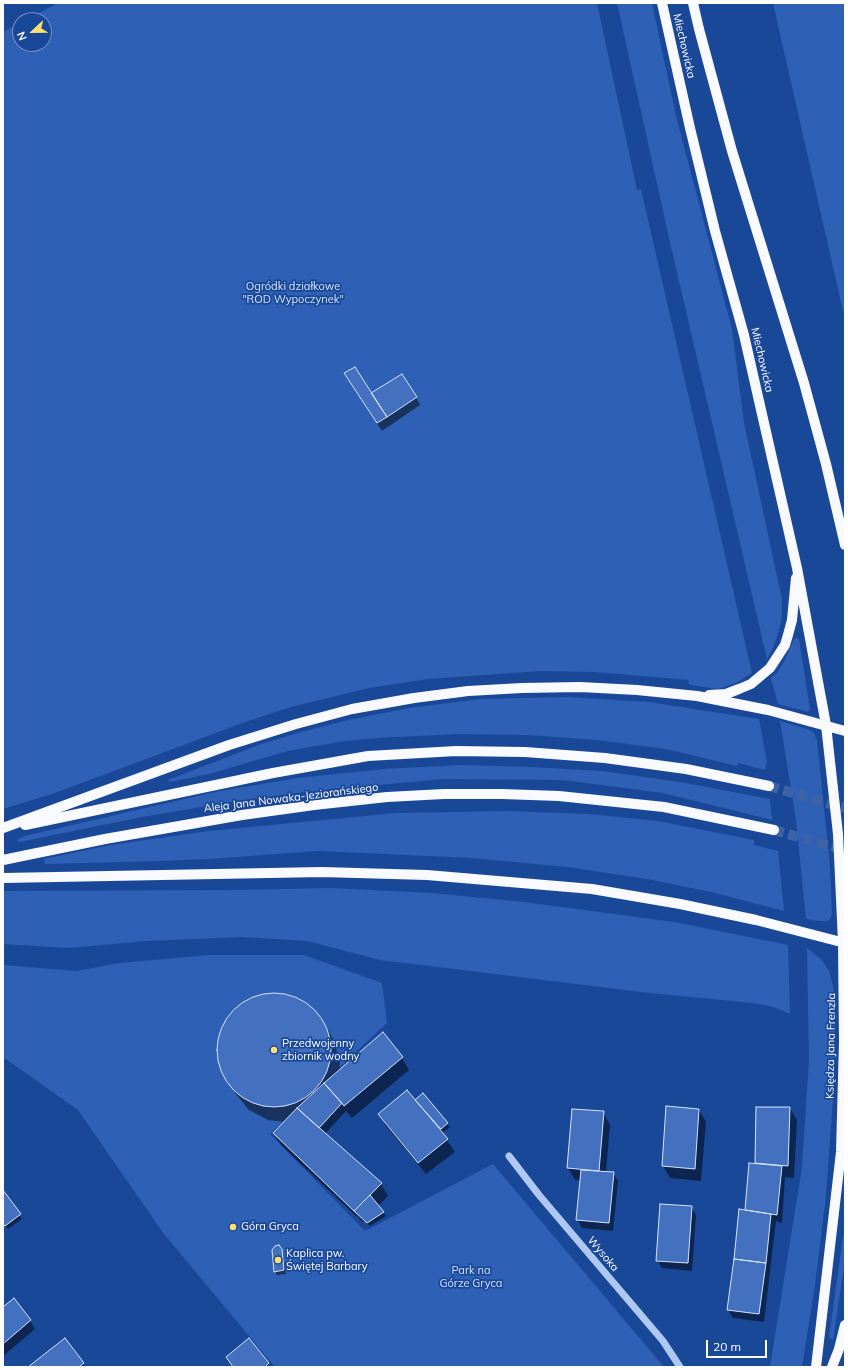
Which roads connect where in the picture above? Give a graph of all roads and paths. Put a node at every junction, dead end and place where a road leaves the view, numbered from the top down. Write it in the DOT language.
graph roads {
  1 [pos="662,3"];
  2 [pos="693,3"];
  3 [pos="845,545"];
  4 [pos="797,568"];
  5 [pos="697,696"];
  6 [pos="826,725"];
  7 [pos="845,731"];
  8 [pos="769,786"];
  9 [pos="3,829"];
  10 [pos="774,830"];
  11 [pos="3,860"];
  12 [pos="3,878"];
  13 [pos="844,942"];
  14 [pos="508,1156"];
  15 [pos="845,1325"];
  16 [pos="842,1350"];
  17 [pos="680,1367"];
  18 [pos="816,1367"];
  19 [pos="832,1367"];
  1 -- 4 [label="main road, Miechowicka"];
  2 -- 3 [label="main road, Miechowicka"];
  4 -- 5 [label="main road"];
  4 -- 6 [label="main road, Miechowicka"];
  5 -- 6 [label="main road"];
  5 -- 9 [label="main road"];
  6 -- 7 [label="main road"];
  6 -- 13 [label="main road, Księdza Jana Frenzla"];
  8 -- 9 [label="main road, Aleja Jana Nowaka-Jeziorańskiego"];
  10 -- 11 [label="main road, Aleja Jana Nowaka-Jeziorańskiego"];
  12 -- 13 [label="main road"];
  13 -- 18 [label="main road, Księdza Jana Frenzla"];
  14 -- 17 [label="street, Wysoka"];
  15 -- 16 [label="main road"];
  16 -- 19 [label="main road"];
}
